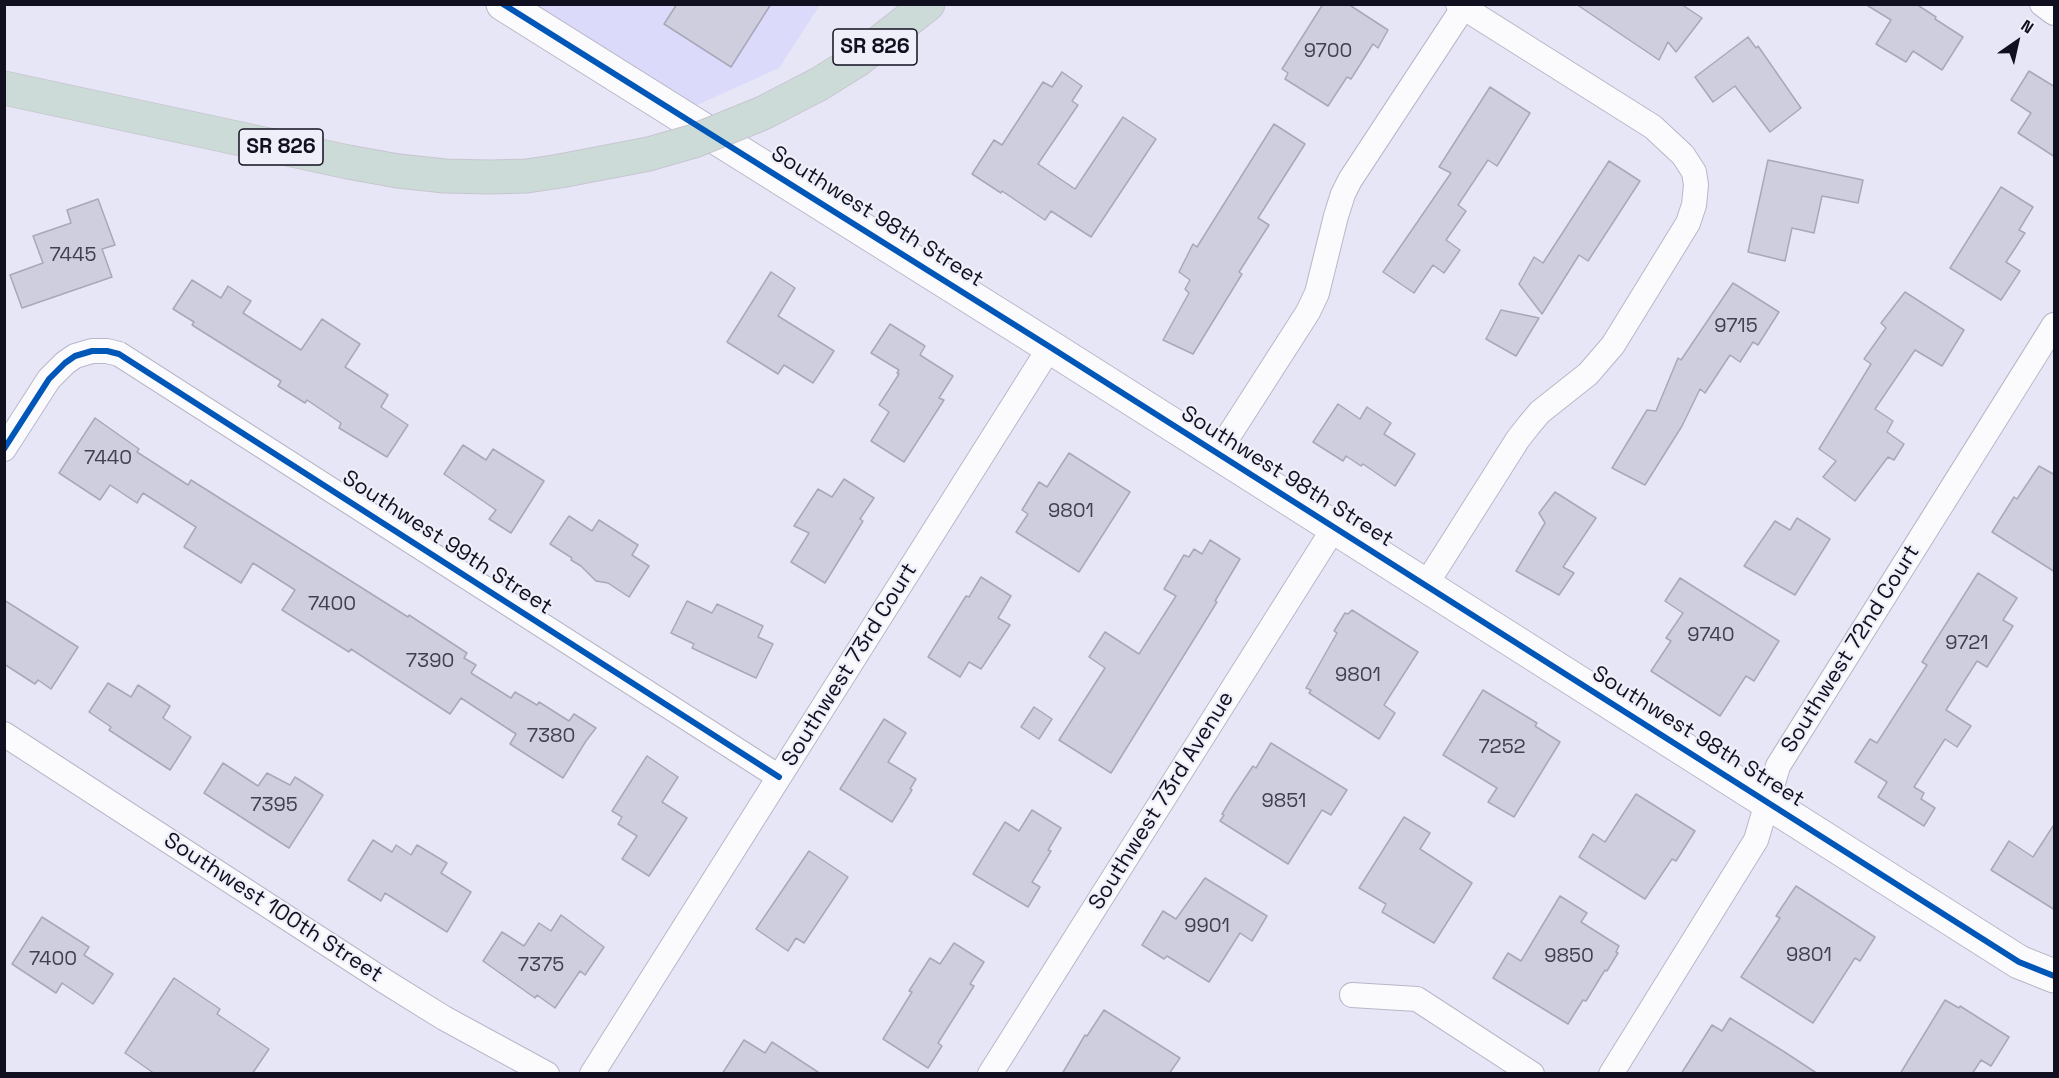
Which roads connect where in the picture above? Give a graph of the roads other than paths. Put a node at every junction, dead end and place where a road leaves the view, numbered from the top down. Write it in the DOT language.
graph roads {
  1 [pos="503,4"];
  2 [pos="928,4"];
  3 [pos="2042,4"];
  4 [pos="1461,6"];
  5 [pos="2055,13"];
  6 [pos="4,88"];
  7 [pos="2055,325"];
  8 [pos="1050,347"];
  9 [pos="4,449"];
  10 [pos="1217,454"];
  11 [pos="1334,528"];
  12 [pos="1425,586"];
  13 [pos="4,734"];
  14 [pos="779,777"];
  15 [pos="1767,803"];
  16 [pos="2019,962"];
  17 [pos="2055,976"];
  18 [pos="1352,995"];
  19 [pos="2055,997"];
  20 [pos="547,1074"];
  21 [pos="592,1074"];
  22 [pos="990,1074"];
  23 [pos="1532,1074"];
  24 [pos="1611,1074"];
  1 -- 8 [label="street, Southwest 98th Street"];
  2 -- 6 [label="highway, SR 826, bridge"];
  3 -- 5 [label="street"];
  4 -- 10 [label="street"];
  4 -- 12 [label="street"];
  7 -- 15 [label="street, Southwest 72nd Court"];
  8 -- 10 [label="street, Southwest 98th Street"];
  8 -- 14 [label="street, Southwest 73rd Court"];
  9 -- 14 [label="street, Southwest 99th Street"];
  10 -- 11 [label="street, Southwest 98th Street"];
  11 -- 12 [label="street, Southwest 98th Street"];
  11 -- 22 [label="street, Southwest 73rd Avenue"];
  12 -- 15 [label="street, Southwest 98th Street"];
  13 -- 20 [label="street, Southwest 100th Street"];
  14 -- 21 [label="street, Southwest 73rd Court"];
  15 -- 16 [label="street, Southwest 98th Street"];
  15 -- 24 [label="street, Southwest 72nd Court"];
  16 -- 17 [label="street, Southwest 98th Street"];
  16 -- 19 [label="street, Southwest 98th Street"];
  18 -- 23 [label="street"];
}
